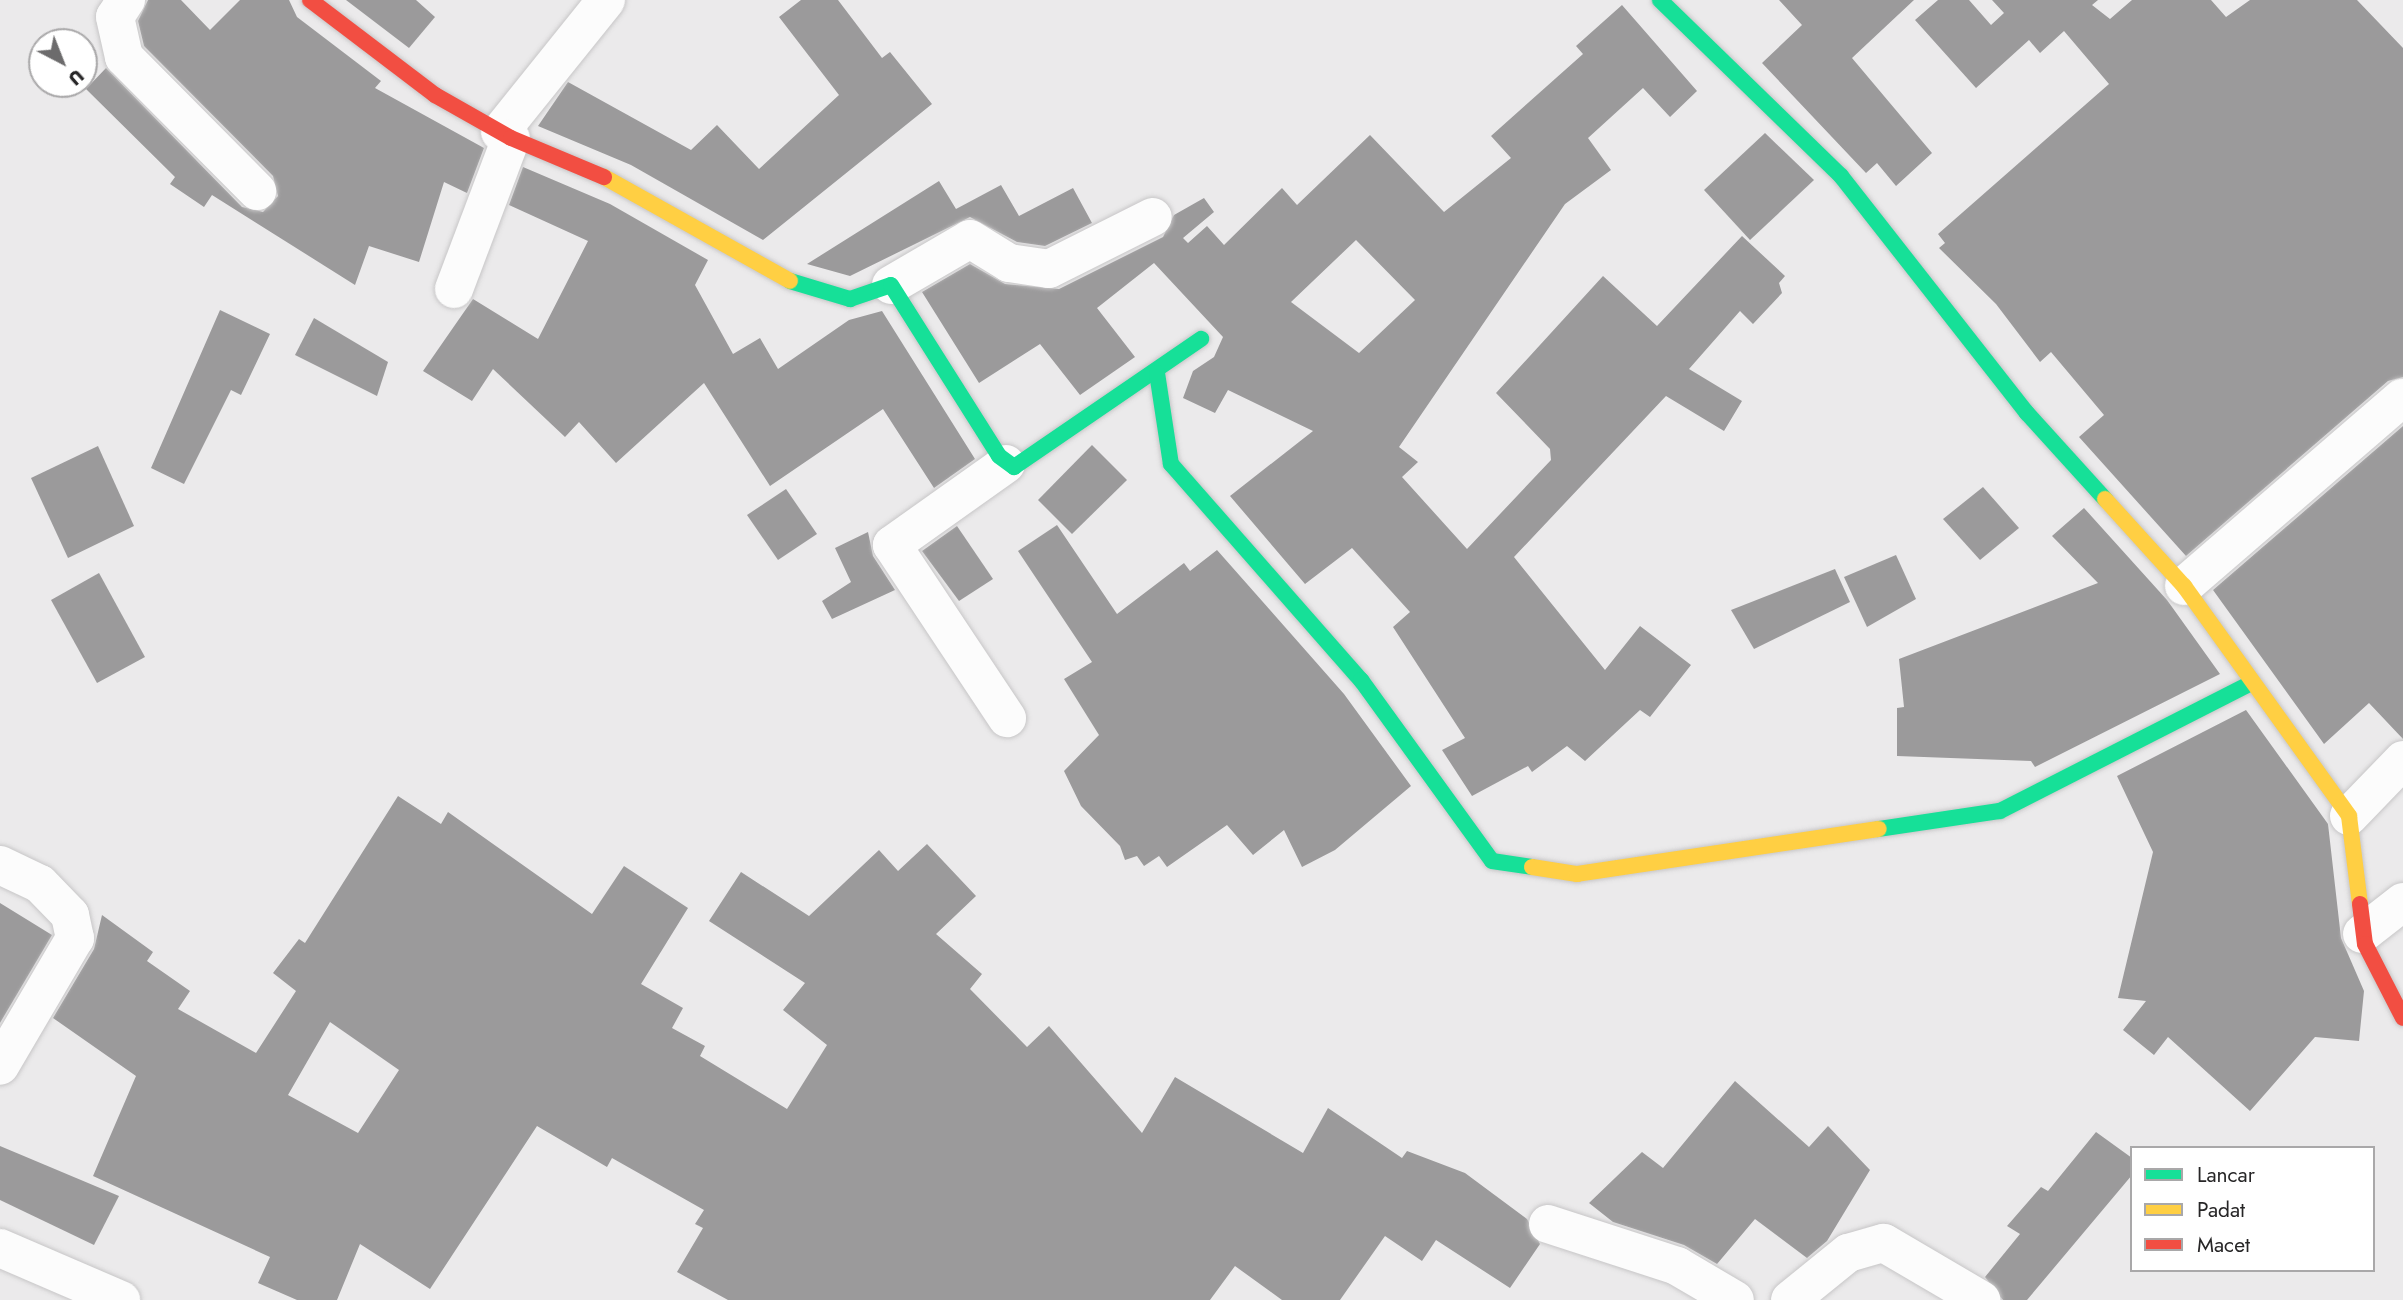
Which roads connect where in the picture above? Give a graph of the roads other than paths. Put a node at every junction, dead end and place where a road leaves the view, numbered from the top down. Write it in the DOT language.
graph roads {
  1 [pos="126,0"];
  2 [pos="310,0"];
  3 [pos="606,0"];
  4 [pos="1660,0"];
  5 [pos="505,135"];
  6 [pos="257,191"];
  7 [pos="1153,217"];
  8 [pos="891,285"];
  9 [pos="454,289"];
  10 [pos="1201,339"];
  11 [pos="1157,373"];
  12 [pos="2402,398"];
  13 [pos="1006,464"];
  14 [pos="2184,586"];
  15 [pos="2251,683"];
  16 [pos="1006,718"];
  17 [pos="2403,760"];
  18 [pos="2349,817"];
  19 [pos="0,865"];
  20 [pos="2403,902"];
  21 [pos="2362,934"];
  22 [pos="2403,1018"];
  23 [pos="0,1066"];
  24 [pos="1548,1224"];
  25 [pos="0,1248"];
  26 [pos="121,1300"];
  27 [pos="1735,1300"];
  28 [pos="1790,1300"];
  29 [pos="1981,1300"];
  1 -- 6 [label="street"];
  2 -- 5 [label="street"];
  3 -- 5 [label="street"];
  4 -- 14 [label="street"];
  5 -- 8 [label="street"];
  5 -- 9 [label="street"];
  7 -- 8 [label="street"];
  8 -- 13 [label="street"];
  10 -- 11 [label="street"];
  11 -- 13 [label="street"];
  11 -- 15 [label="street"];
  12 -- 14 [label="street"];
  13 -- 16 [label="street"];
  14 -- 15 [label="street"];
  15 -- 18 [label="street"];
  17 -- 18 [label="street"];
  18 -- 21 [label="street"];
  19 -- 23 [label="street"];
  20 -- 21 [label="street"];
  21 -- 22 [label="street"];
  24 -- 27 [label="street"];
  25 -- 26 [label="street"];
  28 -- 29 [label="street"];
}
